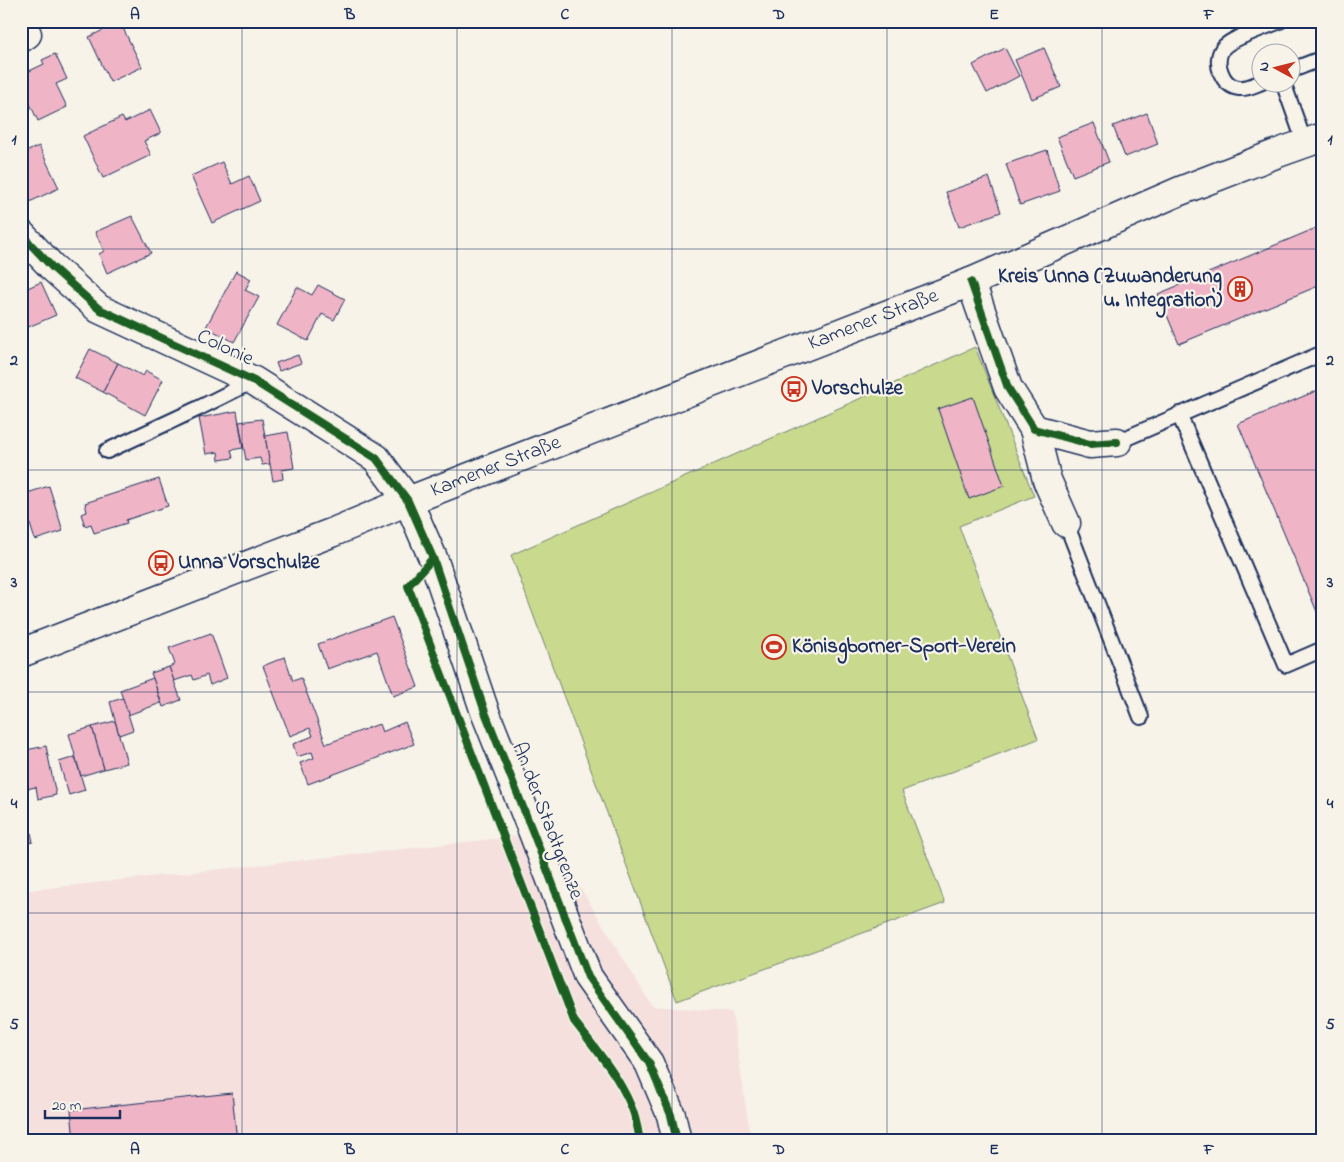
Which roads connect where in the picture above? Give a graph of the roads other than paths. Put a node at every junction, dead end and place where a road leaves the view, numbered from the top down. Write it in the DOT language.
graph roads {
  1 [pos="1280,21"];
  2 [pos="1323,58"];
  3 [pos="1302,66"];
  4 [pos="1252,86"];
  5 [pos="1289,92"];
  6 [pos="1317,136"];
  7 [pos="21,234"];
  8 [pos="971,282"];
  9 [pos="1323,353"];
  10 [pos="254,381"];
  11 [pos="1179,414"];
  12 [pos="1034,430"];
  13 [pos="1117,442"];
  14 [pos="107,451"];
  15 [pos="408,501"];
  16 [pos="1066,524"];
  17 [pos="1323,649"];
  18 [pos="21,653"];
  19 [pos="1141,717"];
  20 [pos="677,1141"];
  1 -- 4 [label="lane"];
  2 -- 3 [label="lane"];
  5 -- 6 [label="lane"];
  6 -- 8 [label="street, Kamener Straße"];
  7 -- 10 [label="street, Colonie"];
  8 -- 12 [label="street"];
  8 -- 15 [label="street, Kamener Straße"];
  9 -- 11 [label="lane"];
  10 -- 14 [label="lane"];
  10 -- 15 [label="street, Colonie"];
  11 -- 13 [label="lane"];
  11 -- 17 [label="lane"];
  12 -- 13 [label="street"];
  12 -- 16 [label="street"];
  15 -- 18 [label="street, Kamener Straße"];
  15 -- 20 [label="street, An der Stadtgrenze"];
  16 -- 19 [label="lane"];
}
